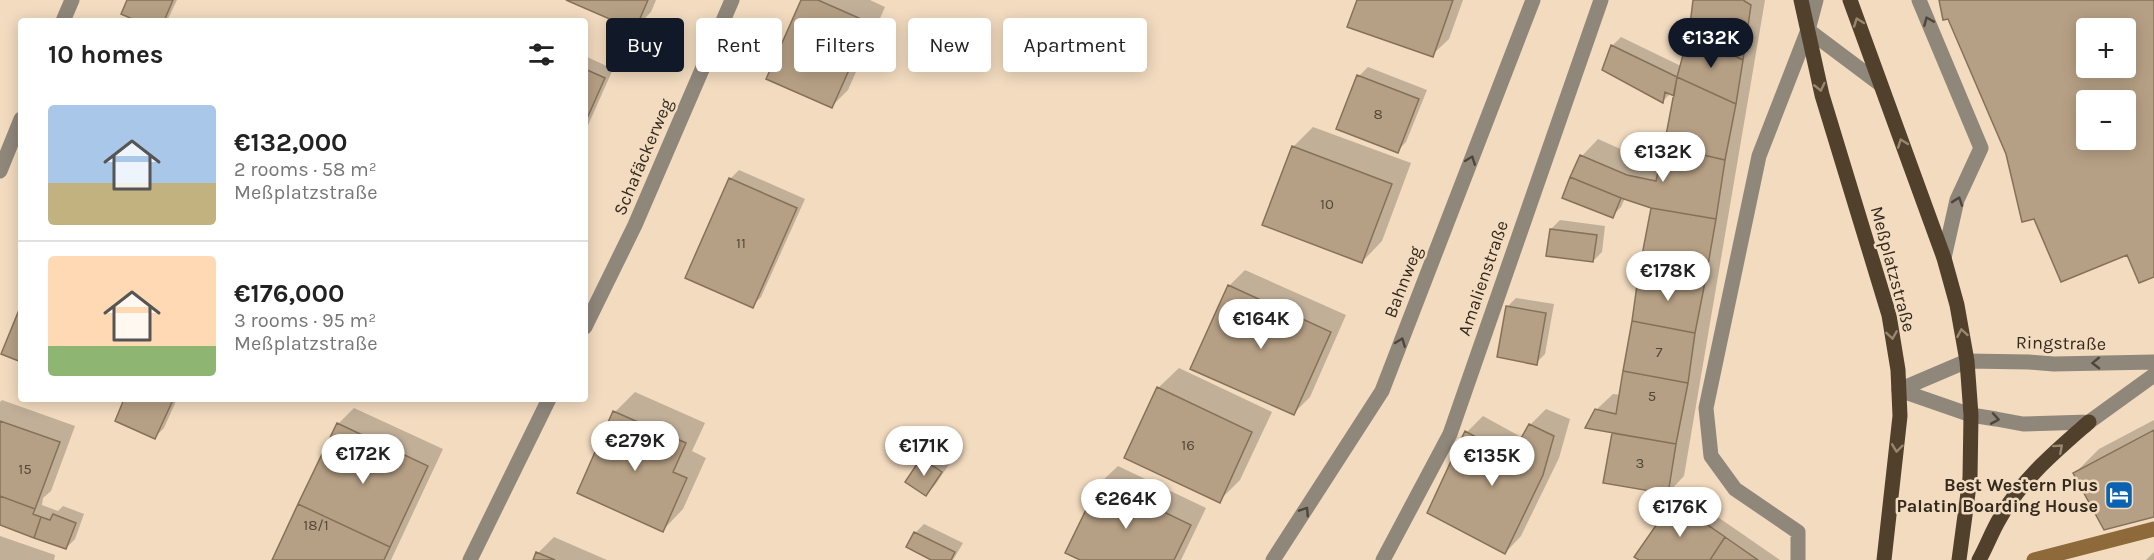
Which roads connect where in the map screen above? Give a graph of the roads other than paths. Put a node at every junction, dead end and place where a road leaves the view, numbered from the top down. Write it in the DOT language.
graph roads {
  1 [pos="72,0"];
  2 [pos="732,0"];
  3 [pos="1533,0"];
  4 [pos="1601,0"];
  5 [pos="1801,0"];
  6 [pos="1816,0"];
  7 [pos="1850,0"];
  8 [pos="1919,0"];
  9 [pos="64,18"];
  10 [pos="1808,30"];
  11 [pos="1880,84"];
  12 [pos="18,126"];
  13 [pos="0,171"];
  14 [pos="1944,258"];
  15 [pos="588,321"];
  16 [pos="1967,361"];
  17 [pos="2154,362"];
  18 [pos="2154,375"];
  19 [pos="1899,390"];
  20 [pos="548,402"];
  21 [pos="1971,415"];
  22 [pos="2088,422"];
  23 [pos="470,560"];
  24 [pos="1273,560"];
  25 [pos="1383,560"];
  26 [pos="1798,560"];
  27 [pos="1884,560"];
  28 [pos="1959,560"];
  29 [pos="1980,560"];
  1 -- 9 [label="street"];
  2 -- 15 [label="street, Schafäckerweg"];
  24 -- 3 [label="street, Bahnweg, one-way"];
  4 -- 25 [label="street, Amalienstraße"];
  5 -- 10 [label="main road, Meßplatzstraße"];
  6 -- 10 [label="street, Meßplatzstraße"];
  11 -- 7 [label="main road, one-way"];
  14 -- 8 [label="street, one-way"];
  10 -- 11 [label="street"];
  10 -- 19 [label="main road, Meßplatzstraße, one-way"];
  10 -- 26 [label="street, Meßplatzstraße"];
  14 -- 11 [label="main road, one-way"];
  12 -- 13 [label="street"];
  16 -- 14 [label="main road, one-way"];
  17 -- 16 [label="street, Ringstraße, one-way"];
  16 -- 19 [label="street, Ringstraße"];
  16 -- 21 [label="main road"];
  18 -- 22 [label="street"];
  19 -- 21 [label="street"];
  19 -- 27 [label="main road, Meßplatzstraße, one-way"];
  20 -- 23 [label="street"];
  21 -- 22 [label="street, one-way"];
  21 -- 28 [label="main road"];
  29 -- 22 [label="main road, one-way"];
}
